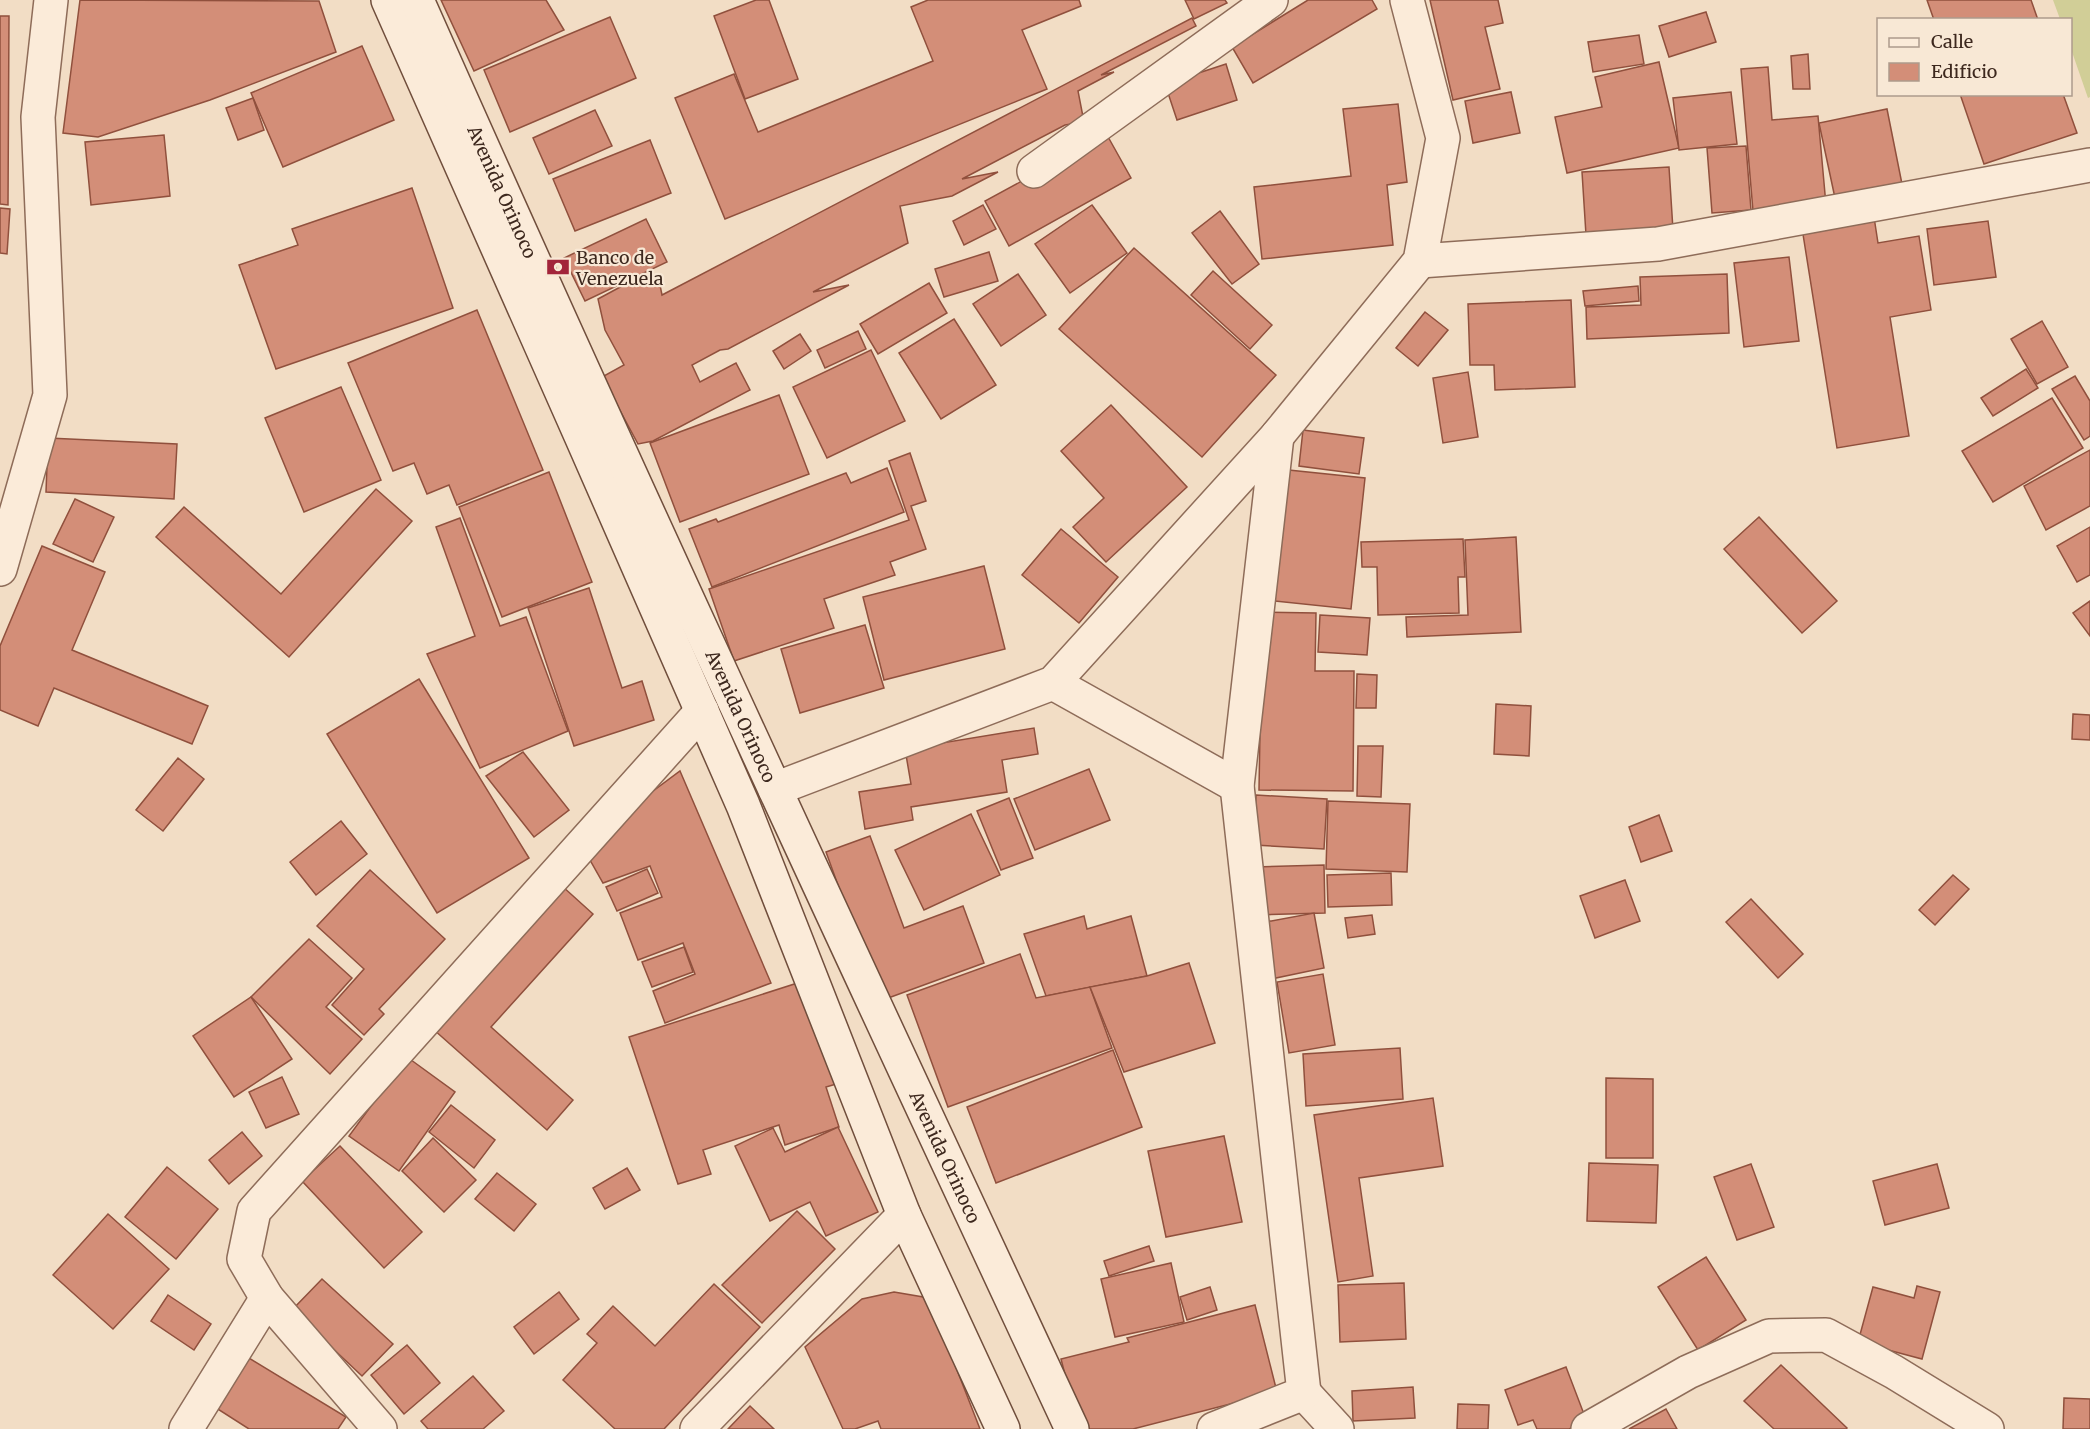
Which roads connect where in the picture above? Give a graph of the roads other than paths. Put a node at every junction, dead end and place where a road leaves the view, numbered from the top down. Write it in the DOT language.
graph roads {
  1 [pos="51,0"];
  2 [pos="388,0"];
  3 [pos="417,0"];
  4 [pos="1271,0"];
  5 [pos="1407,0"];
  6 [pos="2090,165"];
  7 [pos="1034,171"];
  8 [pos="1420,261"];
  9 [pos="1277,436"];
  10 [pos="0,569"];
  11 [pos="1053,683"];
  12 [pos="702,711"];
  13 [pos="1237,786"];
  14 [pos="775,789"];
  15 [pos="904,1215"];
  16 [pos="267,1298"];
  17 [pos="1304,1393"];
  18 [pos="186,1429"];
  19 [pos="380,1429"];
  20 [pos="698,1429"];
  21 [pos="1003,1429"];
  22 [pos="1072,1429"];
  23 [pos="1214,1429"];
  24 [pos="1337,1429"];
  25 [pos="1588,1429"];
  26 [pos="1987,1429"];
  1 -- 10 [label="street"];
  2 -- 12 [label="street, Avenida Orinoco"];
  3 -- 14 [label="street, Avenida Orinoco"];
  4 -- 7 [label="street"];
  5 -- 8 [label="street"];
  6 -- 8 [label="street"];
  8 -- 9 [label="street"];
  9 -- 11 [label="street"];
  9 -- 13 [label="street"];
  11 -- 13 [label="street"];
  11 -- 14 [label="street"];
  12 -- 15 [label="street, Avenida Orinoco"];
  12 -- 16 [label="street"];
  13 -- 17 [label="street"];
  14 -- 22 [label="street, Avenida Orinoco"];
  15 -- 20 [label="street"];
  15 -- 21 [label="street, Avenida Orinoco"];
  16 -- 18 [label="street"];
  16 -- 19 [label="street"];
  17 -- 23 [label="street"];
  17 -- 24 [label="street"];
  25 -- 26 [label="street"];
}
